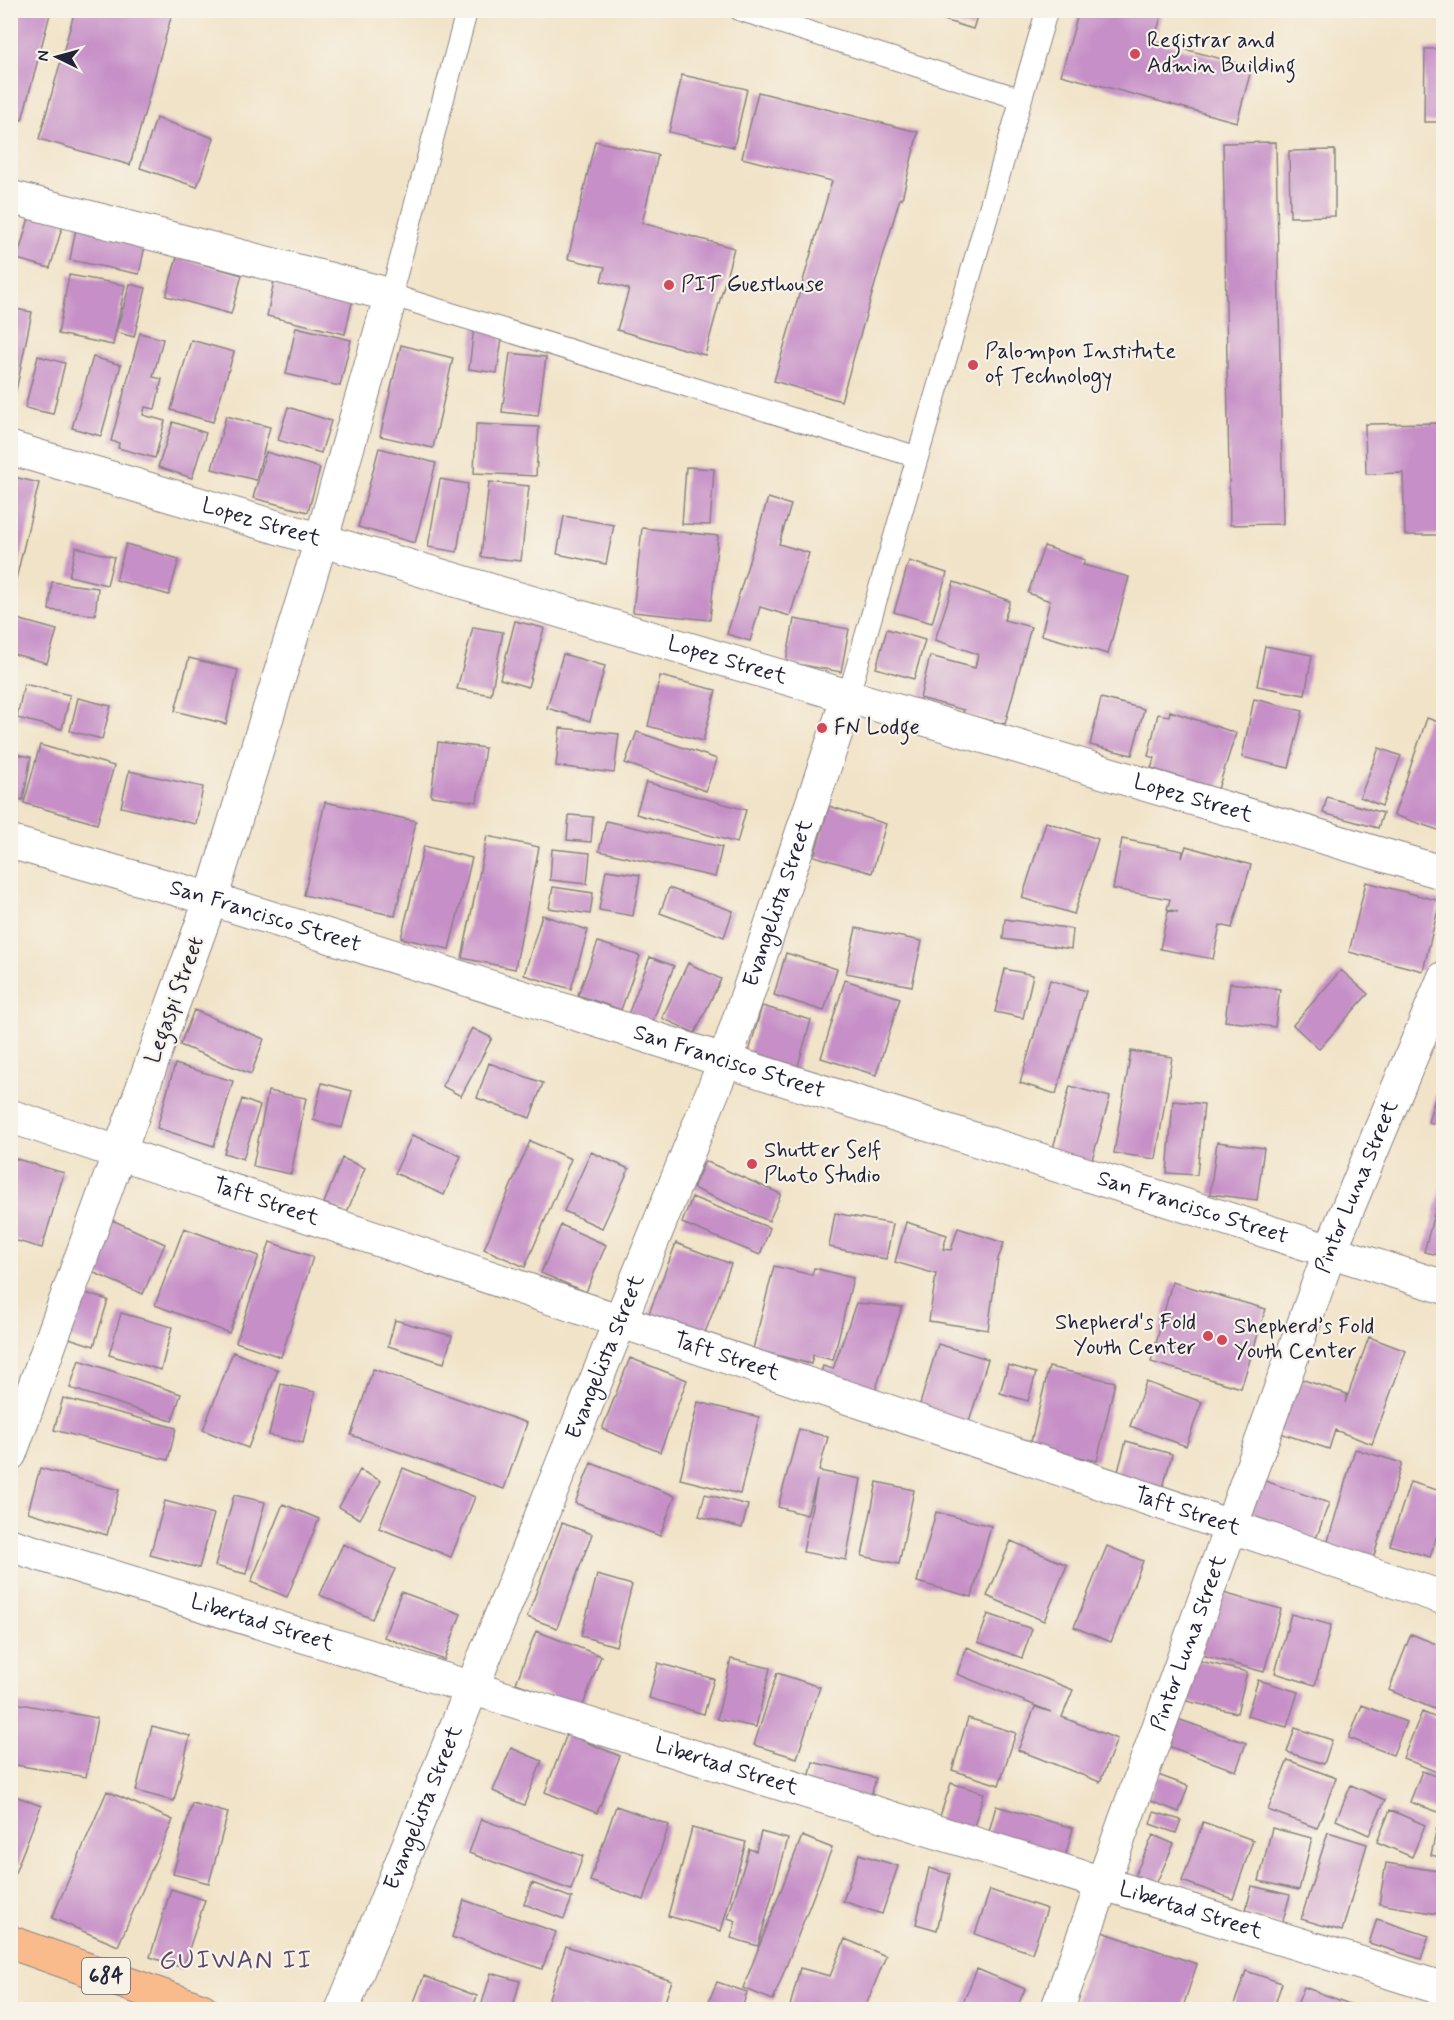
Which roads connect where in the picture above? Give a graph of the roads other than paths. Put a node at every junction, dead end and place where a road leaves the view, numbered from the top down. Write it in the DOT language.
graph roads {
  1 [pos="467,10"];
  2 [pos="740,10"];
  3 [pos="1047,10"];
  4 [pos="1021,99"];
  5 [pos="10,197"];
  6 [pos="391,294"];
  7 [pos="10,448"];
  8 [pos="917,457"];
  9 [pos="321,541"];
  10 [pos="848,697"];
  11 [pos="10,842"];
  12 [pos="1443,873"];
  13 [pos="211,899"];
  14 [pos="1443,978"];
  15 [pos="725,1061"];
  16 [pos="10,1116"];
  17 [pos="119,1153"];
  18 [pos="1330,1251"];
  19 [pos="1443,1287"];
  20 [pos="619,1321"];
  21 [pos="10,1454"];
  22 [pos="1229,1526"];
  23 [pos="10,1545"];
  24 [pos="1443,1598"];
  25 [pos="470,1688"];
  26 [pos="1101,1884"];
  27 [pos="10,1942"];
  28 [pos="1443,1989"];
  29 [pos="202,2010"];
  30 [pos="342,2010"];
  31 [pos="1057,2010"];
  1 -- 6 [label="lane"];
  2 -- 4 [label="lane"];
  3 -- 4 [label="lane"];
  4 -- 8 [label="lane"];
  5 -- 6 [label="street"];
  6 -- 8 [label="lane"];
  6 -- 9 [label="street, Legaspi Street"];
  7 -- 9 [label="street, Lopez Street"];
  8 -- 10 [label="lane"];
  9 -- 10 [label="street, Lopez Street"];
  9 -- 13 [label="street, Legaspi Street"];
  10 -- 12 [label="street, Lopez Street"];
  10 -- 15 [label="street, Evangelista Street"];
  11 -- 13 [label="street, San Francisco Street"];
  13 -- 15 [label="street, San Francisco Street"];
  13 -- 17 [label="street, Legaspi Street"];
  14 -- 18 [label="street, Pintor Luna Street"];
  15 -- 18 [label="street, San Francisco Street"];
  15 -- 20 [label="street, Evangelista Street"];
  16 -- 17 [label="street, Taft Street"];
  17 -- 20 [label="street, Taft Street"];
  17 -- 21 [label="street, Legaspi Street"];
  18 -- 19 [label="street, San Francisco Street"];
  18 -- 22 [label="street, Pintor Luna Street"];
  20 -- 22 [label="street, Taft Street"];
  20 -- 25 [label="street, Evangelista Street"];
  22 -- 24 [label="street, Taft Street"];
  22 -- 26 [label="street, Pintor Luna Street"];
  23 -- 25 [label="street, Libertad Street"];
  25 -- 26 [label="street, Libertad Street"];
  25 -- 30 [label="street, Evangelista Street"];
  26 -- 28 [label="street, Libertad Street"];
  26 -- 31 [label="street, Pintor Luna Street"];
  27 -- 29 [label="main road, 684"];
}
